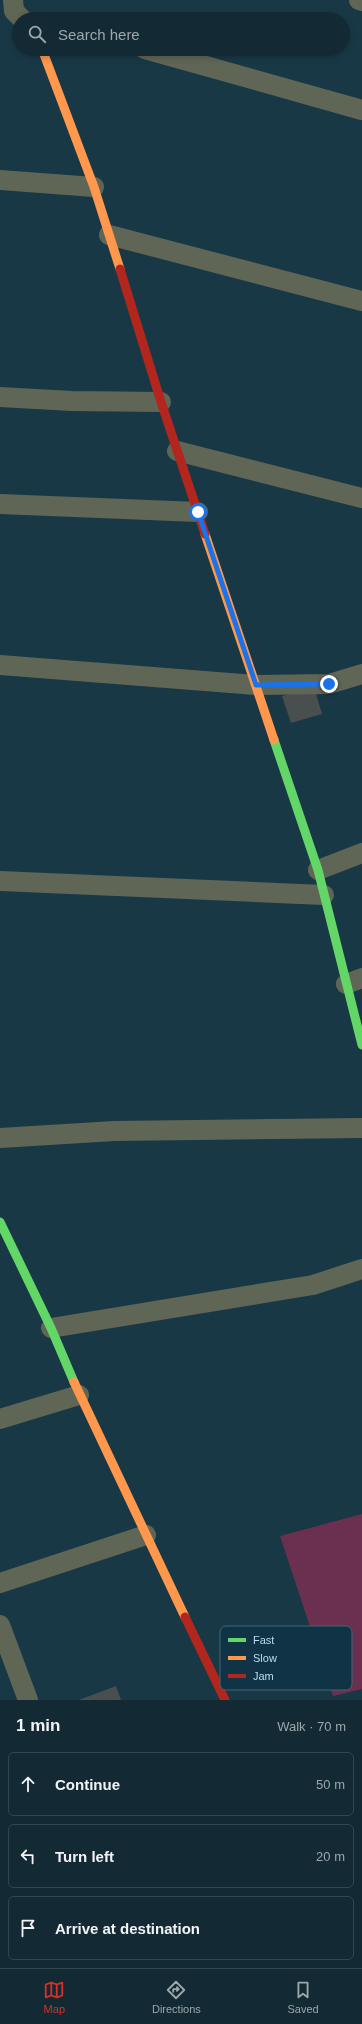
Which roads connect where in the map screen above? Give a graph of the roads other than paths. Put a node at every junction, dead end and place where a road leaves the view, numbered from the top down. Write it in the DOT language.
graph roads {
  1 [pos="359,0"];
  2 [pos="362,1"];
  3 [pos="45,56"];
  4 [pos="170,56"];
  5 [pos="362,110"];
  6 [pos="0,180"];
  7 [pos="94,187"];
  8 [pos="109,235"];
  9 [pos="362,301"];
  10 [pos="0,397"];
  11 [pos="161,402"];
  12 [pos="177,451"];
  13 [pos="362,498"];
  14 [pos="0,504"];
  15 [pos="198,512"];
  16 [pos="0,665"];
  17 [pos="362,674"];
  18 [pos="256,685"];
  19 [pos="362,853"];
  20 [pos="318,870"];
  21 [pos="0,880"];
  22 [pos="324,895"];
  23 [pos="354,981"];
  24 [pos="362,1045"];
  25 [pos="362,1128"];
  26 [pos="0,1138"];
  27 [pos="0,1222"];
  28 [pos="362,1268"];
  29 [pos="51,1328"];
  30 [pos="79,1395"];
  31 [pos="0,1419"];
  32 [pos="146,1535"];
  33 [pos="0,1583"];
  34 [pos="0,1625"];
  35 [pos="220,1690"];
  36 [pos="220,1690"];
  37 [pos="28,1700"];
  38 [pos="225,1700"];
  1 -- 2 [label="street"];
  3 -- 7 [label="street"];
  4 -- 5 [label="street"];
  6 -- 7 [label="street"];
  7 -- 8 [label="street"];
  8 -- 9 [label="street"];
  8 -- 11 [label="street"];
  10 -- 11 [label="street"];
  11 -- 12 [label="street"];
  12 -- 13 [label="street"];
  12 -- 15 [label="street"];
  14 -- 15 [label="street"];
  15 -- 18 [label="street"];
  16 -- 18 [label="street"];
  17 -- 18 [label="street"];
  18 -- 20 [label="street"];
  19 -- 20 [label="street"];
  20 -- 22 [label="street"];
  21 -- 22 [label="street"];
  22 -- 23 [label="street"];
  23 -- 24 [label="street"];
  25 -- 26 [label="street"];
  27 -- 29 [label="street"];
  28 -- 29 [label="street"];
  29 -- 30 [label="street"];
  30 -- 31 [label="street"];
  30 -- 32 [label="street"];
  32 -- 33 [label="street"];
  32 -- 35 [label="street"];
  34 -- 37 [label="street"];
  36 -- 38 [label="street"];
}
